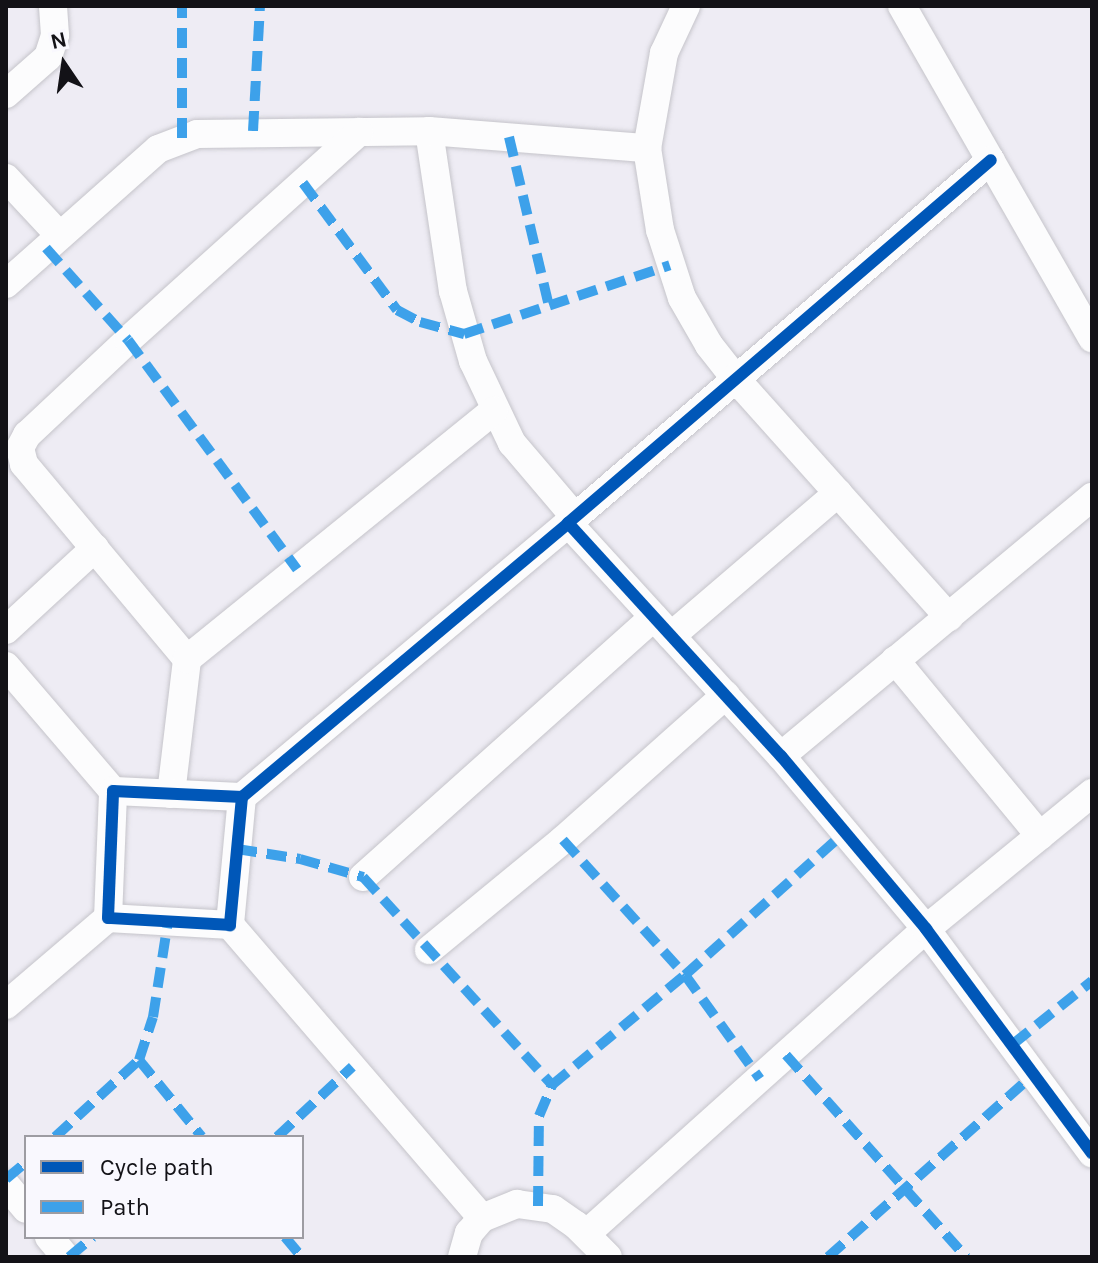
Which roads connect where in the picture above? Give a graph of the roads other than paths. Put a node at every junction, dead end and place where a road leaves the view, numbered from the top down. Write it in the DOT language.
graph roads {
  1 [pos="53,6"];
  2 [pos="686,6"];
  3 [pos="902,6"];
  4 [pos="6,94"];
  5 [pos="429,131"];
  6 [pos="359,132"];
  7 [pos="647,148"];
  8 [pos="991,160"];
  9 [pos="6,178"];
  10 [pos="60,236"];
  11 [pos="6,284"];
  12 [pos="1092,338"];
  13 [pos="735,378"];
  14 [pos="494,410"];
  15 [pos="12,452"];
  16 [pos="838,493"];
  17 [pos="1092,497"];
  18 [pos="572,520"];
  19 [pos="95,548"];
  20 [pos="949,617"];
  21 [pos="663,627"];
  22 [pos="6,630"];
  23 [pos="187,659"];
  24 [pos="895,660"];
  25 [pos="6,666"];
  26 [pos="726,695"];
  27 [pos="781,756"];
  28 [pos="113,791"];
  29 [pos="1092,793"];
  30 [pos="171,794"];
  31 [pos="242,797"];
  32 [pos="1040,836"];
  33 [pos="363,877"];
  34 [pos="108,918"];
  35 [pos="230,925"];
  36 [pos="926,929"];
  37 [pos="429,950"];
  38 [pos="6,1005"];
  39 [pos="1092,1153"];
  40 [pos="6,1185"];
  41 [pos="24,1207"];
  42 [pos="482,1218"];
  43 [pos="586,1234"];
  44 [pos="51,1239"];
  45 [pos="66,1257"];
  46 [pos="462,1257"];
  47 [pos="608,1257"];
  1 -- 4 [label="street"];
  2 -- 7 [label="street"];
  3 -- 8 [label="street"];
  5 -- 6 [label="street"];
  5 -- 7 [label="street"];
  5 -- 14 [label="street"];
  6 -- 10 [label="street"];
  6 -- 15 [label="street"];
  7 -- 13 [label="street"];
  8 -- 12 [label="street"];
  8 -- 13 [label="street"];
  9 -- 10 [label="street"];
  10 -- 11 [label="street"];
  13 -- 16 [label="street"];
  13 -- 18 [label="street"];
  14 -- 18 [label="street"];
  14 -- 23 [label="street"];
  15 -- 19 [label="street"];
  16 -- 20 [label="street"];
  16 -- 21 [label="street"];
  17 -- 20 [label="street"];
  18 -- 21 [label="street"];
  18 -- 31 [label="street"];
  19 -- 22 [label="street"];
  19 -- 23 [label="street"];
  20 -- 24 [label="street"];
  21 -- 26 [label="street"];
  21 -- 33 [label="street"];
  23 -- 30 [label="street"];
  24 -- 27 [label="street"];
  24 -- 32 [label="street"];
  25 -- 28 [label="street"];
  26 -- 27 [label="street"];
  26 -- 37 [label="street"];
  27 -- 36 [label="street"];
  28 -- 30 [label="street"];
  28 -- 34 [label="street"];
  29 -- 32 [label="street"];
  30 -- 31 [label="street"];
  31 -- 35 [label="street"];
  32 -- 36 [label="street"];
  34 -- 35 [label="street"];
  34 -- 38 [label="street"];
  35 -- 42 [label="street"];
  36 -- 39 [label="street"];
  36 -- 43 [label="street"];
  40 -- 41 [label="street"];
  42 -- 43 [label="street"];
  42 -- 46 [label="street"];
  43 -- 47 [label="street"];
  44 -- 45 [label="street"];
}
